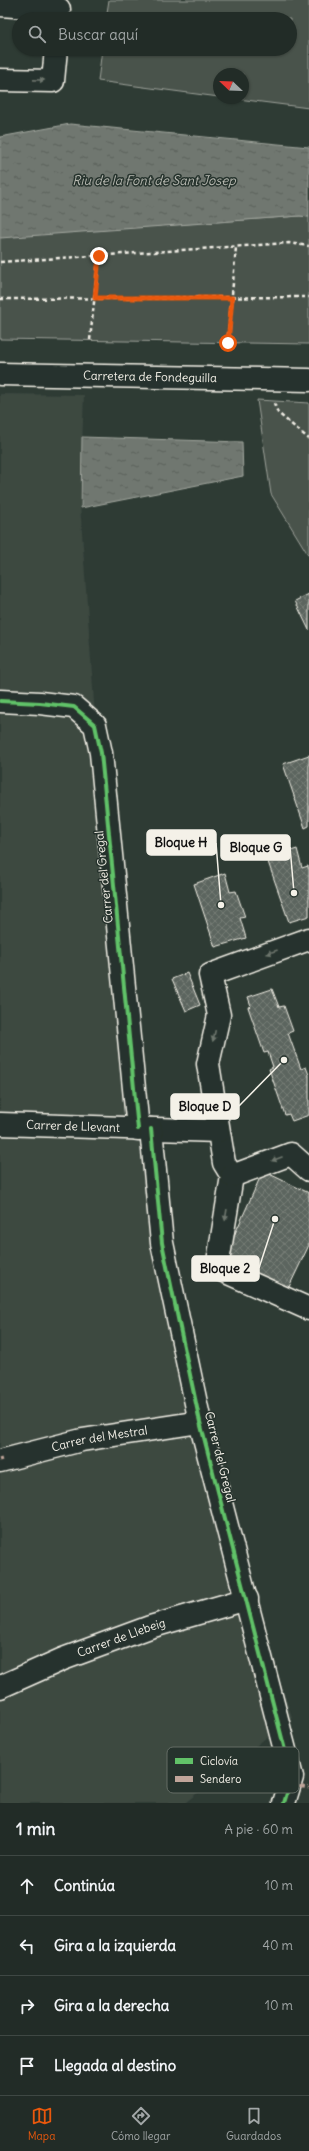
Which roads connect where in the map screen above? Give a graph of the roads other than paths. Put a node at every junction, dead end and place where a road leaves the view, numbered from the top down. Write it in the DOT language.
graph roads {
  1 [pos="0,5"];
  2 [pos="59,12"];
  3 [pos="55,56"];
  4 [pos="0,80"];
  5 [pos="0,374"];
  6 [pos="306,380"];
  7 [pos="0,701"];
  8 [pos="309,938"];
  9 [pos="0,1124"];
  10 [pos="145,1129"];
  11 [pos="218,1131"];
  12 [pos="309,1170"];
  13 [pos="232,1176"];
  14 [pos="308,1305"];
  15 [pos="200,1422"];
  16 [pos="0,1462"];
  17 [pos="247,1599"];
  18 [pos="0,1687"];
  19 [pos="284,1747"];
  1 -- 2 [label="street"];
  4 -- 3 [label="street, one-way"];
  5 -- 6 [label="street, Carretera de Fondeguilla"];
  7 -- 10 [label="street, Carrer del Gregal"];
  8 -- 11 [label="street, one-way"];
  9 -- 10 [label="street, Carrer de Llevant"];
  10 -- 11 [label="street, Carrer de Llevant"];
  10 -- 15 [label="street, Carrer del Gregal"];
  11 -- 13 [label="street"];
  12 -- 13 [label="street, one-way"];
  13 -- 14 [label="street, one-way"];
  15 -- 16 [label="street, Carrer del Mestral"];
  15 -- 17 [label="street, Carrer del Gregal"];
  17 -- 18 [label="street, Carrer de Llebeig"];
  17 -- 19 [label="street, Carrer del Gregal"];
}
